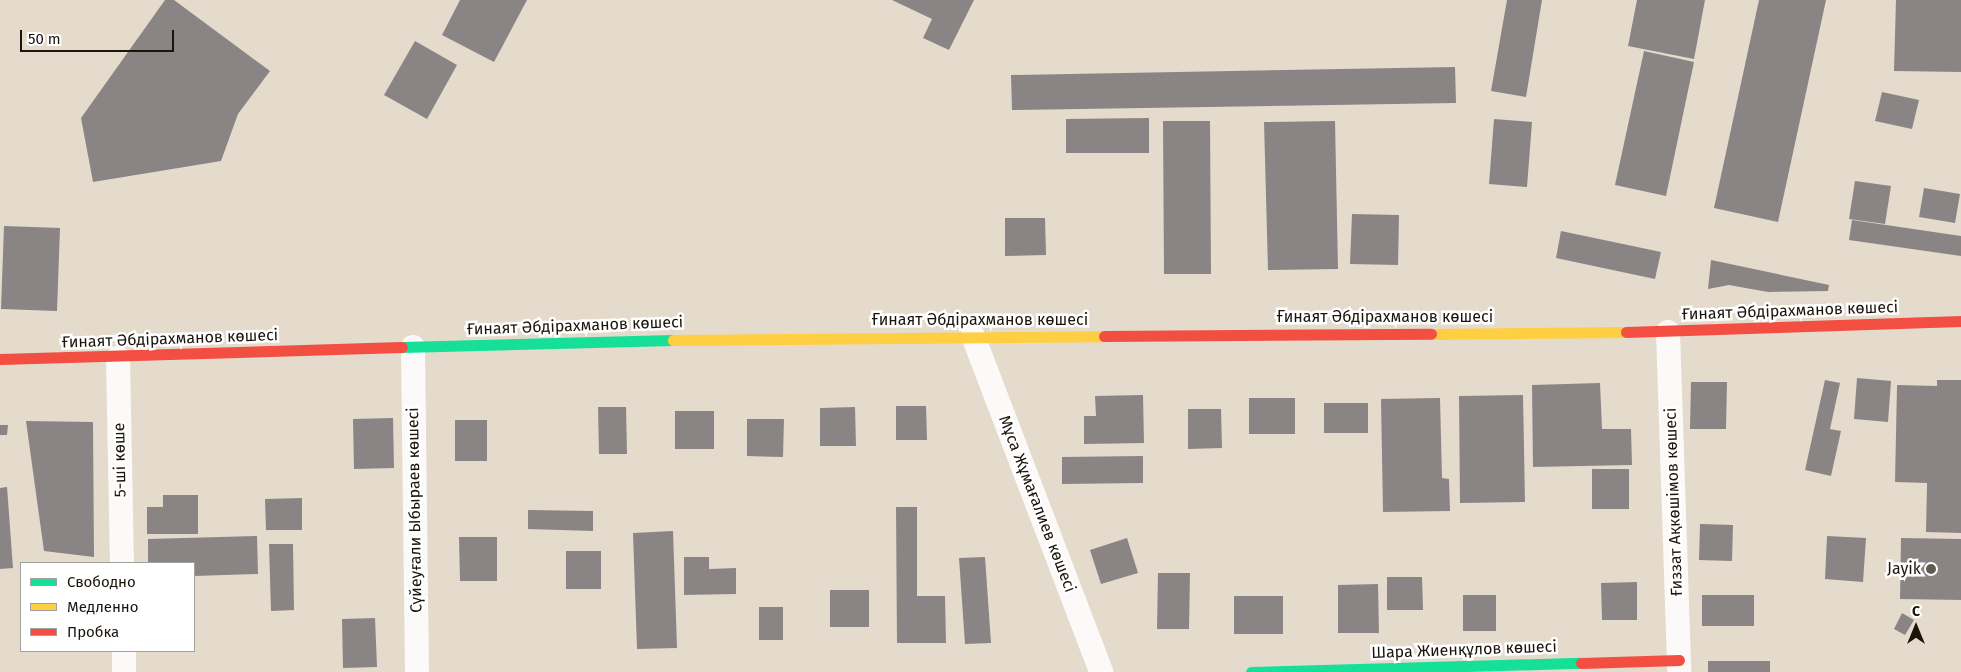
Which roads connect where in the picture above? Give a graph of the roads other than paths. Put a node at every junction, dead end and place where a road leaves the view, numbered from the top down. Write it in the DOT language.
graph roads {
  1 [pos="1961,315"];
  2 [pos="1939,321"];
  3 [pos="1961,321"];
  4 [pos="1961,325"];
  5 [pos="1668,332"];
  6 [pos="973,336"];
  7 [pos="413,347"];
  8 [pos="118,358"];
  9 [pos="0,359"];
  10 [pos="122,562"];
  11 [pos="124,652"];
  12 [pos="1679,666"];
  13 [pos="124,672"];
  14 [pos="416,672"];
  15 [pos="1101,672"];
  16 [pos="1251,672"];
  1 -- 2 [label="street"];
  2 -- 3 [label="street, Ғинаят Әбдірахманов көшесі"];
  2 -- 4 [label="street"];
  2 -- 5 [label="street, Ғинаят Әбдірахманов көшесі"];
  5 -- 6 [label="street, Ғинаят Әбдірахманов көшесі"];
  5 -- 12 [label="street, Ғиззат Ақкөшімов көшесi"];
  6 -- 7 [label="street, Ғинаят Әбдірахманов көшесі"];
  6 -- 15 [label="street, Мұса Жұмағалиев көшесі"];
  7 -- 8 [label="street, Ғинаят Әбдірахманов көшесі"];
  7 -- 14 [label="street, Сүйеуғали Ыбыраев көшесi"];
  8 -- 9 [label="street, Ғинаят Әбдірахманов көшесі"];
  8 -- 10 [label="street, 5-шi көше"];
  11 -- 13 [label="street"];
  12 -- 16 [label="street, Шара Жиенқұлов көшесі"];
}
